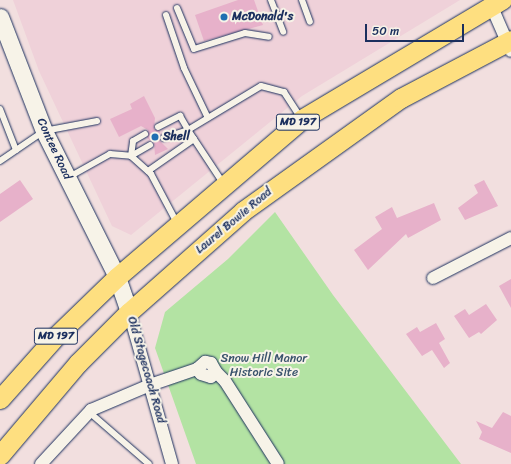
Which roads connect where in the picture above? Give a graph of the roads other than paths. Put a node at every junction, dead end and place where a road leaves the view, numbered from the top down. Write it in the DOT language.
graph roads {
  1 [pos="271,0"];
  2 [pos="302,0"];
  3 [pos="494,2"];
  4 [pos="177,8"];
  5 [pos="166,15"];
  6 [pos="0,17"];
  7 [pos="310,22"];
  8 [pos="283,32"];
  9 [pos="268,37"];
  10 [pos="509,44"];
  11 [pos="0,109"];
  12 [pos="208,118"];
  13 [pos="302,119"];
  14 [pos="97,121"];
  15 [pos="158,127"];
  16 [pos="188,130"];
  17 [pos="44,131"];
  18 [pos="145,134"];
  19 [pos="163,138"];
  20 [pos="194,139"];
  21 [pos="150,145"];
  22 [pos="16,150"];
  23 [pos="131,156"];
  24 [pos="0,161"];
  25 [pos="148,171"];
  26 [pos="67,178"];
  27 [pos="223,183"];
  28 [pos="178,224"];
  29 [pos="511,238"];
  30 [pos="117,277"];
  31 [pos="433,278"];
  32 [pos="129,312"];
  33 [pos="150,385"];
  34 [pos="0,399"];
  35 [pos="89,412"];
  36 [pos="0,455"];
  37 [pos="41,464"];
  38 [pos="149,464"];
  39 [pos="172,464"];
  40 [pos="278,464"];
  1 -- 8 [label="lane"];
  2 -- 7 [label="lane"];
  3 -- 10 [label="street"];
  3 -- 13 [label="main road, MD 197"];
  4 -- 9 [label="lane"];
  5 -- 12 [label="lane"];
  6 -- 17 [label="street, Contee Road"];
  10 -- 32 [label="main road, Laurel Bowie Road / MD 197"];
  11 -- 22 [label="lane"];
  12 -- 13 [label="lane"];
  12 -- 16 [label="lane"];
  13 -- 27 [label="main road, MD 197"];
  14 -- 17 [label="lane"];
  15 -- 16 [label="lane"];
  16 -- 19 [label="lane"];
  16 -- 20 [label="lane"];
  17 -- 22 [label="lane"];
  17 -- 26 [label="street, Contee Road"];
  18 -- 23 [label="lane"];
  20 -- 25 [label="lane"];
  20 -- 27 [label="lane"];
  21 -- 23 [label="lane"];
  22 -- 24 [label="lane"];
  23 -- 25 [label="lane"];
  23 -- 26 [label="lane"];
  25 -- 28 [label="lane"];
  26 -- 30 [label="street, Contee Road"];
  27 -- 28 [label="main road, MD 197"];
  28 -- 30 [label="main road, MD 197"];
  29 -- 31 [label="street"];
  30 -- 32 [label="street, Old Stagecoach Road"];
  30 -- 34 [label="main road, MD 197"];
  32 -- 33 [label="street, Old Stagecoach Road"];
  32 -- 36 [label="main road, Laurel Bowie Road / MD 197"];
  33 -- 35 [label="street"];
  33 -- 39 [label="street, Old Stagecoach Road"];
  33 -- 40 [label="street"];
  35 -- 37 [label="street"];
  35 -- 38 [label="lane"];
}
